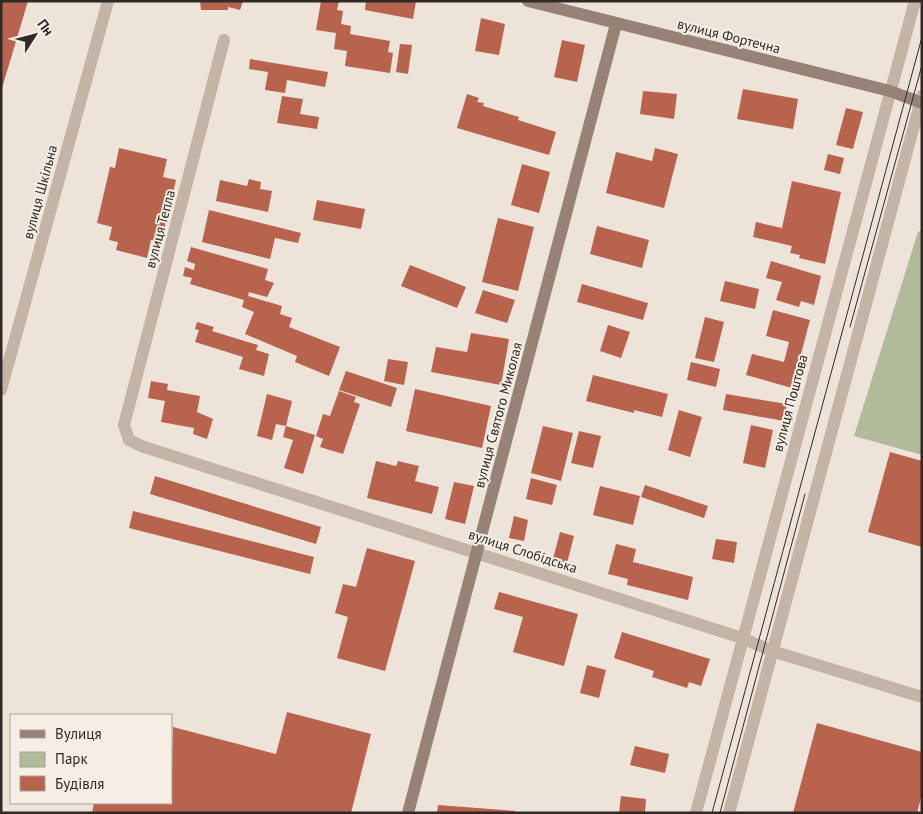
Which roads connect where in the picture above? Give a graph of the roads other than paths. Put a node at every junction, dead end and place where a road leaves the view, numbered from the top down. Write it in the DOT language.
graph roads {
  1 [pos="108,1"];
  2 [pos="528,1"];
  3 [pos="915,1"];
  4 [pos="616,24"];
  5 [pos="224,40"];
  6 [pos="890,91"];
  7 [pos="921,100"];
  8 [pos="1,390"];
  9 [pos="124,425"];
  10 [pos="478,552"];
  11 [pos="742,638"];
  12 [pos="772,651"];
  13 [pos="922,697"];
  14 [pos="408,813"];
  15 [pos="696,813"];
  16 [pos="729,813"];
  1 -- 8 [label="street, вулиця Шкільна"];
  2 -- 4 [label="street, вулиця Фортечна"];
  3 -- 6 [label="street, вулиця Поштова"];
  4 -- 6 [label="street, вулиця Фортечна"];
  4 -- 10 [label="street, вулиця Святого Миколая"];
  5 -- 9 [label="street, вулиця Тепла"];
  6 -- 7 [label="street, вулиця Фортечна"];
  6 -- 11 [label="street, вулиця Поштова"];
  7 -- 12 [label="street"];
  9 -- 10 [label="street, вулиця Слобідська"];
  10 -- 11 [label="street, вулиця Слобідська"];
  10 -- 14 [label="street, вулиця Святого Миколая"];
  11 -- 12 [label="street, вулиця Слобідська"];
  11 -- 15 [label="street, вулиця Поштова"];
  12 -- 13 [label="street, вулиця Слобідська"];
  12 -- 16 [label="street"];
}
